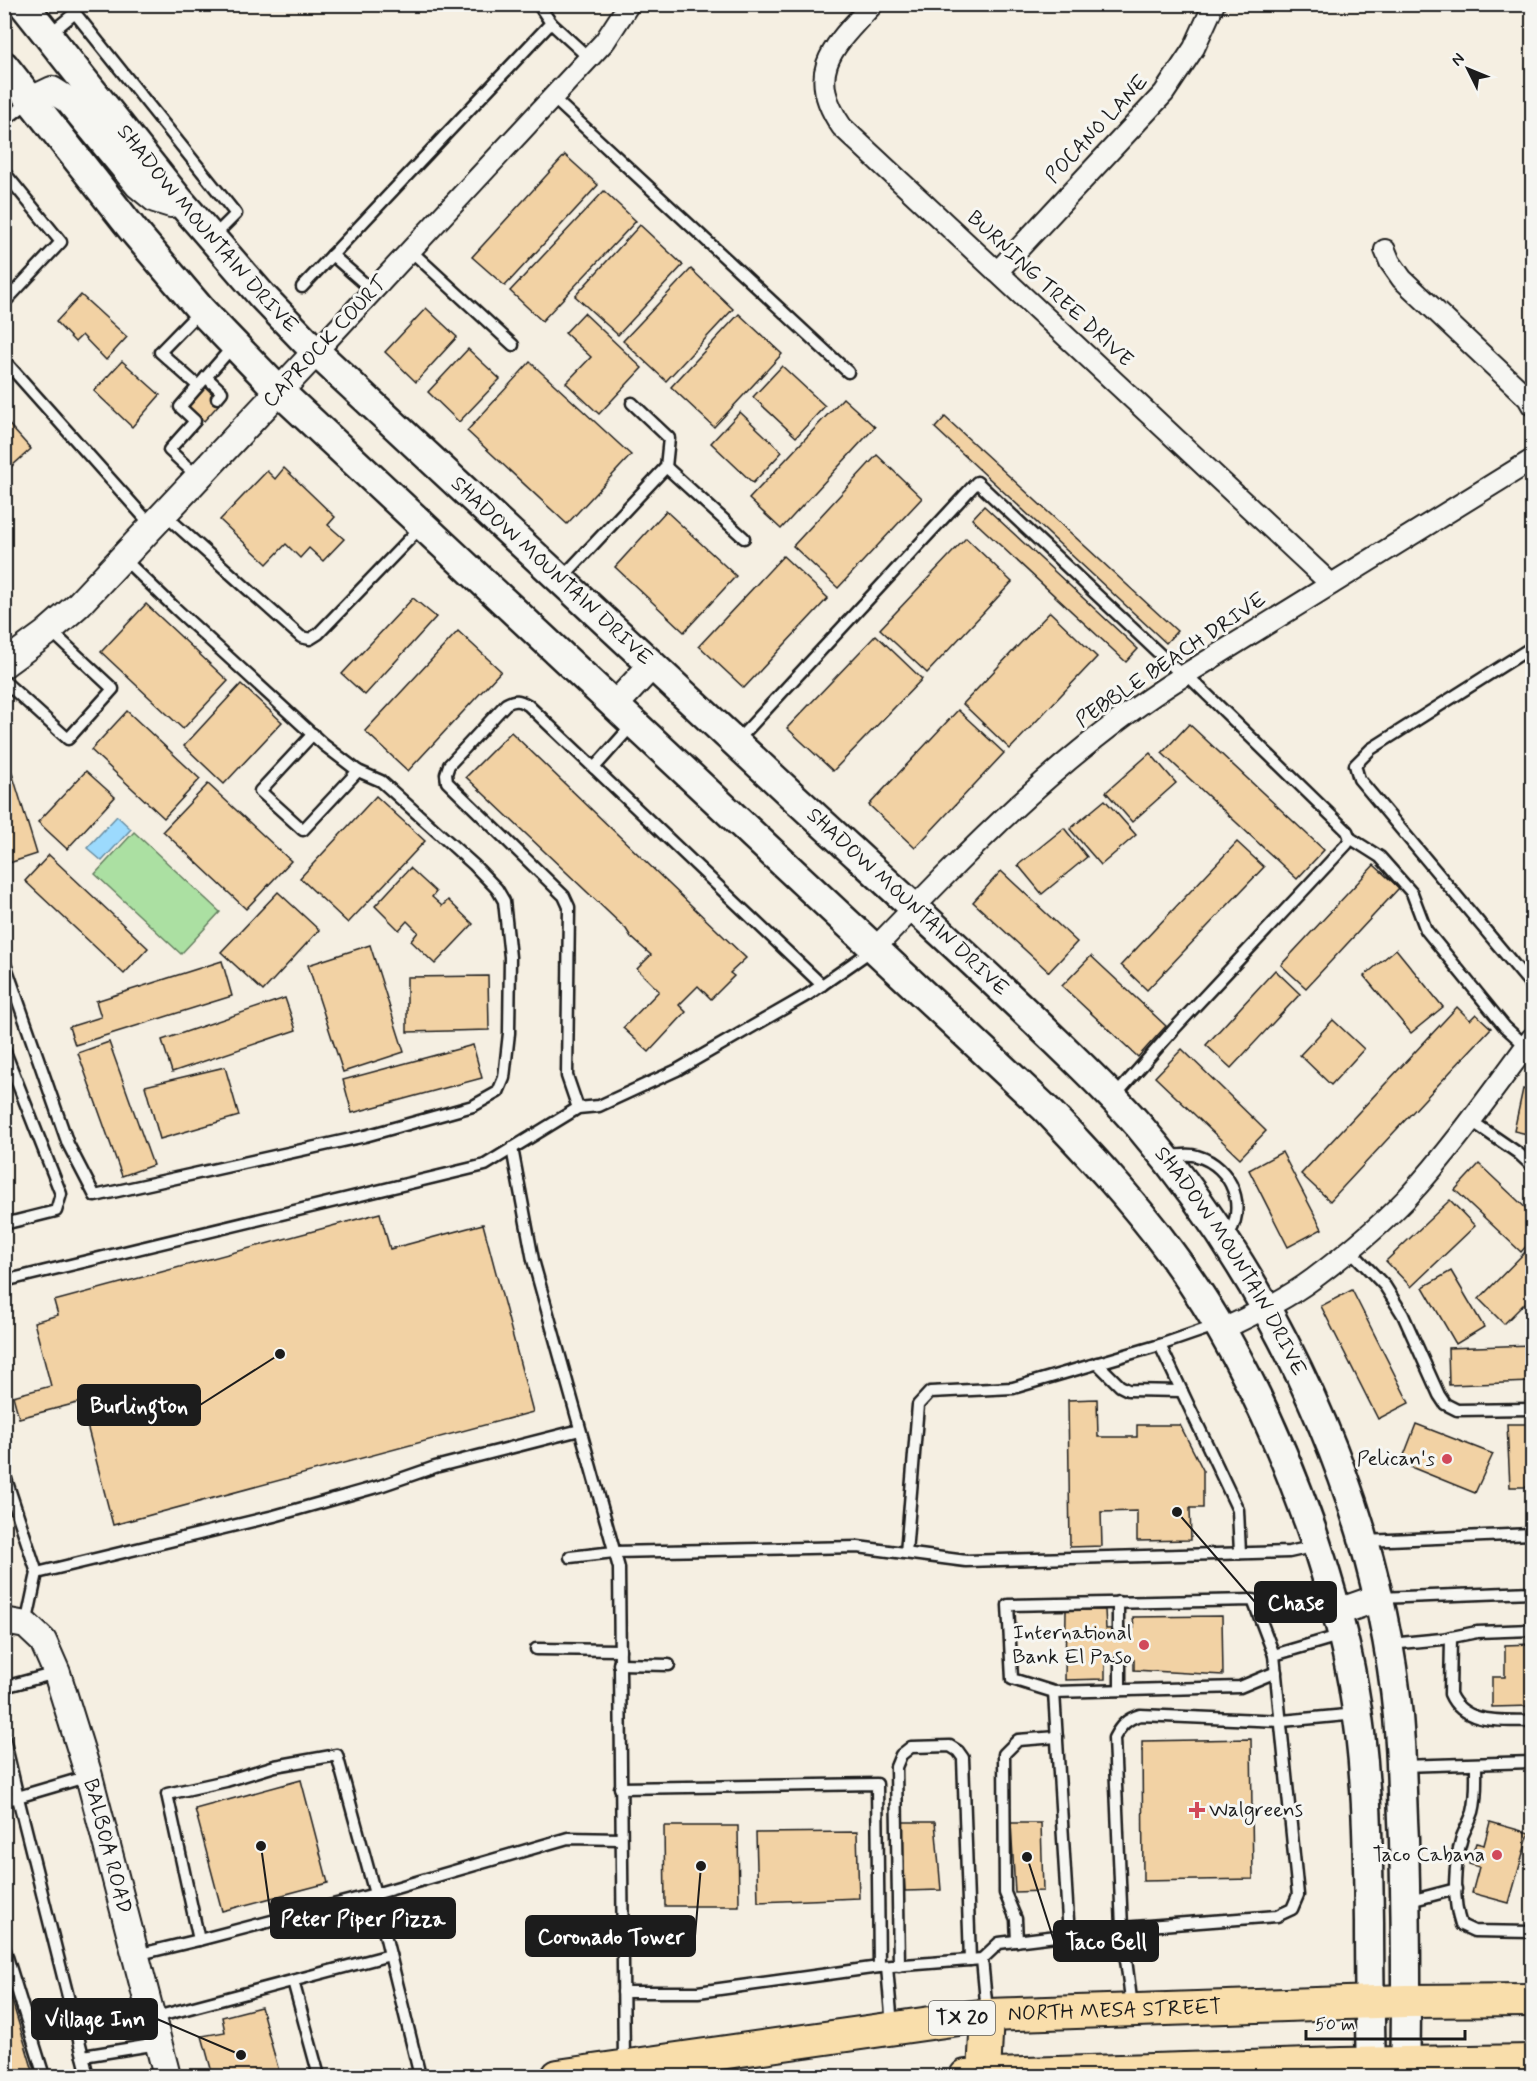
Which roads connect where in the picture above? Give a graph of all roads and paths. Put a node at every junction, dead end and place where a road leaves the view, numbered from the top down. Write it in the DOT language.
graph roads {
  1 [pos="23,4"];
  2 [pos="538,4"];
  3 [pos="628,4"];
  4 [pos="873,4"];
  5 [pos="1214,4"];
  6 [pos="551,23"];
  7 [pos="46,36"];
  8 [pos="589,58"];
  9 [pos="4,66"];
  10 [pos="552,97"];
  11 [pos="31,100"];
  12 [pos="4,121"];
  13 [pos="4,172"];
  14 [pos="178,199"];
  15 [pos="211,238"];
  16 [pos="410,250"];
  17 [pos="1385,250"];
  18 [pos="332,255"];
  19 [pos="997,272"];
  20 [pos="302,286"];
  21 [pos="373,291"];
  22 [pos="4,303"];
  23 [pos="201,310"];
  24 [pos="234,344"];
  25 [pos="513,345"];
  26 [pos="316,352"];
  27 [pos="4,360"];
  28 [pos="848,372"];
  29 [pos="206,377"];
  30 [pos="198,386"];
  31 [pos="279,391"];
  32 [pos="217,398"];
  33 [pos="632,403"];
  34 [pos="1533,405"];
  35 [pos="1533,460"];
  36 [pos="666,467"];
  37 [pos="198,477"];
  38 [pos="158,520"];
  39 [pos="422,526"];
  40 [pos="744,538"];
  41 [pos="123,558"];
  42 [pos="561,579"];
  43 [pos="1331,584"];
  44 [pos="50,630"];
  45 [pos="1533,647"];
  46 [pos="4,664"];
  47 [pos="652,665"];
  48 [pos="1184,675"];
  49 [pos="4,681"];
  50 [pos="625,714"];
  51 [pos="313,734"];
  52 [pos="736,743"];
  53 [pos="594,768"];
  54 [pos="358,771"];
  55 [pos="1350,838"];
  56 [pos="914,908"];
  57 [pos="875,948"];
  58 [pos="4,961"];
  59 [pos="822,985"];
  60 [pos="1533,986"];
  61 [pos="4,1049"];
  62 [pos="1528,1049"];
  63 [pos="1112,1098"];
  64 [pos="578,1108"];
  65 [pos="1470,1120"];
  66 [pos="512,1148"];
  67 [pos="1163,1157"];
  68 [pos="1533,1166"];
  69 [pos="4,1224"];
  70 [pos="1224,1240"];
  71 [pos="1349,1250"];
  72 [pos="4,1281"];
  73 [pos="1265,1308"];
  74 [pos="1219,1327"];
  75 [pos="1160,1345"];
  76 [pos="1097,1363"];
  77 [pos="1182,1391"];
  78 [pos="1533,1409"];
  79 [pos="580,1430"];
  80 [pos="4,1473"];
  81 [pos="1533,1534"];
  82 [pos="1364,1541"];
  83 [pos="1317,1546"];
  84 [pos="614,1552"];
  85 [pos="906,1553"];
  86 [pos="1240,1553"];
  87 [pos="570,1557"];
  88 [pos="37,1573"];
  89 [pos="1533,1592"];
  90 [pos="1378,1598"];
  91 [pos="1118,1602"];
  92 [pos="15,1623"];
  93 [pos="1340,1624"];
  94 [pos="1118,1629"];
  95 [pos="1533,1630"];
  96 [pos="1451,1637"];
  97 [pos="1387,1644"];
  98 [pos="536,1649"];
  99 [pos="620,1650"];
  100 [pos="1274,1655"];
  101 [pos="1120,1661"];
  102 [pos="620,1664"];
  103 [pos="669,1665"];
  104 [pos="1276,1672"];
  105 [pos="57,1673"];
  106 [pos="4,1687"];
  107 [pos="1120,1690"];
  108 [pos="1054,1692"];
  109 [pos="1357,1714"];
  110 [pos="1281,1721"];
  111 [pos="1533,1721"];
  112 [pos="1057,1737"];
  113 [pos="4,1738"];
  114 [pos="1533,1762"];
  115 [pos="1476,1765"];
  116 [pos="1401,1766"];
  117 [pos="89,1776"];
  118 [pos="620,1788"];
  119 [pos="18,1798"];
  120 [pos="4,1802"];
  121 [pos="621,1839"];
  122 [pos="1456,1889"];
  123 [pos="375,1894"];
  124 [pos="1406,1902"];
  125 [pos="1122,1928"];
  126 [pos="1533,1932"];
  127 [pos="1069,1936"];
  128 [pos="199,1940"];
  129 [pos="1017,1941"];
  130 [pos="4,1947"];
  131 [pos="135,1955"];
  132 [pos="390,1955"];
  133 [pos="982,1959"];
  134 [pos="970,1960"];
  135 [pos="888,1967"];
  136 [pos="293,1981"];
  137 [pos="623,1992"];
  138 [pos="1533,2000"];
  139 [pos="1406,2001"];
  140 [pos="1369,2003"];
  141 [pos="1132,2010"];
  142 [pos="987,2015"];
  143 [pos="152,2018"];
  144 [pos="892,2028"];
  145 [pos="158,2043"];
  146 [pos="83,2056"];
  147 [pos="1533,2061"];
  148 [pos="624,2067"];
  149 [pos="1405,2069"];
  150 [pos="1371,2070"];
  151 [pos="1208,2072"];
  152 [pos="44,2076"];
  153 [pos="88,2076"];
  154 [pos="167,2076"];
  155 [pos="319,2076"];
  156 [pos="420,2076"];
  157 [pos="558,2076"];
  158 [pos="978,2076"];
  1 -- 7 [label="main road, SHADOW MOUNTAIN DRIVE"];
  2 -- 6 [label="lane"];
  3 -- 8 [label="street, CAPROCK COURT"];
  4 -- 19 [label="street, BURNING TREE DRIVE"];
  5 -- 19 [label="street, POCANO LANE"];
  6 -- 8 [label="lane"];
  6 -- 18 [label="lane"];
  7 -- 14 [label="main road, SHADOW MOUNTAIN DRIVE"];
  7 -- 15 [label="lane"];
  8 -- 10 [label="street, CAPROCK COURT"];
  9 -- 11 [label="main road, SHADOW MOUNTAIN DRIVE"];
  10 -- 16 [label="street, CAPROCK COURT"];
  10 -- 28 [label="lane"];
  11 -- 12 [label="lane"];
  11 -- 14 [label="street"];
  11 -- 23 [label="main road, SHADOW MOUNTAIN DRIVE"];
  13 -- 22 [label="lane"];
  14 -- 15 [label="main road, SHADOW MOUNTAIN DRIVE"];
  15 -- 26 [label="main road, SHADOW MOUNTAIN DRIVE"];
  16 -- 21 [label="street, CAPROCK COURT"];
  16 -- 25 [label="lane"];
  17 -- 34 [label="street"];
  18 -- 20 [label="lane"];
  18 -- 21 [label="lane"];
  19 -- 43 [label="street, BURNING TREE DRIVE"];
  21 -- 26 [label="street, CAPROCK COURT"];
  23 -- 24 [label="main road, SHADOW MOUNTAIN DRIVE"];
  23 -- 30 [label="lane"];
  24 -- 29 [label="lane"];
  24 -- 31 [label="main road, SHADOW MOUNTAIN DRIVE"];
  26 -- 31 [label="street, CAPROCK COURT"];
  26 -- 42 [label="main road, SHADOW MOUNTAIN DRIVE"];
  27 -- 38 [label="lane"];
  29 -- 30 [label="lane"];
  29 -- 32 [label="lane"];
  30 -- 37 [label="lane"];
  31 -- 37 [label="street, CAPROCK COURT"];
  31 -- 39 [label="main road, SHADOW MOUNTAIN DRIVE"];
  33 -- 36 [label="lane"];
  35 -- 43 [label="street, PEBBLE BEACH DRIVE"];
  36 -- 40 [label="lane"];
  36 -- 42 [label="lane"];
  37 -- 38 [label="street, CAPROCK COURT"];
  38 -- 39 [label="lane"];
  38 -- 41 [label="street, CAPROCK COURT"];
  39 -- 50 [label="main road, SHADOW MOUNTAIN DRIVE"];
  41 -- 44 [label="street, CAPROCK COURT"];
  41 -- 51 [label="lane"];
  42 -- 47 [label="main road, SHADOW MOUNTAIN DRIVE"];
  43 -- 48 [label="street, PEBBLE BEACH DRIVE"];
  44 -- 46 [label="street, CAPROCK COURT"];
  44 -- 49 [label="lane"];
  45 -- 60 [label="lane"];
  47 -- 50 [label="street"];
  47 -- 52 [label="main road, SHADOW MOUNTAIN DRIVE"];
  48 -- 52 [label="lane"];
  48 -- 55 [label="lane"];
  48 -- 56 [label="street, PEBBLE BEACH DRIVE"];
  50 -- 53 [label="lane"];
  50 -- 57 [label="main road, SHADOW MOUNTAIN DRIVE"];
  51 -- 54 [label="lane"];
  51 -- 54 [label="lane"];
  52 -- 56 [label="main road, SHADOW MOUNTAIN DRIVE"];
  53 -- 59 [label="lane"];
  53 -- 64 [label="lane"];
  54 -- 58 [label="lane"];
  55 -- 62 [label="lane"];
  55 -- 63 [label="lane"];
  56 -- 57 [label="street, PEBBLE BEACH DRIVE"];
  56 -- 63 [label="main road, SHADOW MOUNTAIN DRIVE"];
  57 -- 59 [label="lane"];
  57 -- 74 [label="main road, SHADOW MOUNTAIN DRIVE"];
  59 -- 64 [label="lane"];
  61 -- 69 [label="lane"];
  62 -- 65 [label="street"];
  63 -- 67 [label="main road, SHADOW MOUNTAIN DRIVE"];
  64 -- 66 [label="lane"];
  65 -- 68 [label="lane"];
  65 -- 71 [label="street"];
  66 -- 72 [label="lane"];
  66 -- 79 [label="lane"];
  67 -- 70 [label="main road, SHADOW MOUNTAIN DRIVE"];
  67 -- 70 [label="lane"];
  70 -- 73 [label="main road, SHADOW MOUNTAIN DRIVE"];
  71 -- 73 [label="street"];
  71 -- 78 [label="lane"];
  73 -- 74 [label="street"];
  73 -- 82 [label="main road, SHADOW MOUNTAIN DRIVE"];
  74 -- 75 [label="lane"];
  74 -- 83 [label="main road, SHADOW MOUNTAIN DRIVE"];
  75 -- 76 [label="lane"];
  75 -- 77 [label="lane"];
  76 -- 77 [label="lane"];
  76 -- 85 [label="lane"];
  77 -- 86 [label="lane"];
  79 -- 84 [label="lane"];
  79 -- 88 [label="lane"];
  80 -- 88 [label="lane"];
  81 -- 82 [label="lane"];
  82 -- 90 [label="main road, SHADOW MOUNTAIN DRIVE"];
  83 -- 86 [label="lane"];
  83 -- 93 [label="main road, SHADOW MOUNTAIN DRIVE"];
  84 -- 85 [label="lane"];
  84 -- 87 [label="lane"];
  84 -- 99 [label="lane"];
  85 -- 86 [label="lane"];
  88 -- 92 [label="lane"];
  89 -- 90 [label="lane"];
  90 -- 93 [label="street"];
  90 -- 97 [label="main road, SHADOW MOUNTAIN DRIVE"];
  91 -- 94 [label="lane"];
  91 -- 100 [label="lane"];
  91 -- 108 [label="lane"];
  92 -- 105 [label="street, BALBOA ROAD"];
  93 -- 100 [label="lane"];
  93 -- 109 [label="main road, SHADOW MOUNTAIN DRIVE"];
  95 -- 96 [label="lane"];
  96 -- 97 [label="lane"];
  96 -- 111 [label="lane"];
  97 -- 116 [label="main road, SHADOW MOUNTAIN DRIVE"];
  98 -- 99 [label="lane"];
  99 -- 102 [label="lane"];
  100 -- 104 [label="lane"];
  101 -- 107 [label="lane"];
  102 -- 103 [label="lane"];
  102 -- 118 [label="lane"];
  104 -- 107 [label="lane"];
  104 -- 110 [label="lane"];
  105 -- 106 [label="lane"];
  105 -- 117 [label="street, BALBOA ROAD"];
  107 -- 108 [label="lane"];
  108 -- 112 [label="lane"];
  109 -- 110 [label="lane"];
  109 -- 140 [label="main road, SHADOW MOUNTAIN DRIVE"];
  110 -- 125 [label="lane"];
  110 -- 125 [label="lane"];
  112 -- 127 [label="lane"];
  112 -- 129 [label="lane"];
  113 -- 119 [label="lane"];
  114 -- 115 [label="lane"];
  115 -- 116 [label="lane"];
  115 -- 122 [label="lane"];
  116 -- 124 [label="main road, SHADOW MOUNTAIN DRIVE"];
  117 -- 119 [label="lane"];
  117 -- 131 [label="street, BALBOA ROAD"];
  118 -- 121 [label="lane"];
  118 -- 135 [label="lane"];
  119 -- 120 [label="lane"];
  119 -- 146 [label="lane"];
  121 -- 123 [label="lane"];
  121 -- 137 [label="lane"];
  122 -- 124 [label="lane"];
  122 -- 126 [label="lane"];
  123 -- 128 [label="lane"];
  123 -- 128 [label="lane"];
  123 -- 132 [label="lane"];
  124 -- 139 [label="main road, SHADOW MOUNTAIN DRIVE"];
  125 -- 127 [label="lane"];
  125 -- 141 [label="lane"];
  127 -- 129 [label="lane"];
  128 -- 131 [label="lane"];
  129 -- 133 [label="lane"];
  130 -- 152 [label="lane"];
  131 -- 143 [label="street, BALBOA ROAD"];
  132 -- 136 [label="lane"];
  132 -- 156 [label="lane"];
  133 -- 134 [label="lane"];
  133 -- 142 [label="lane"];
  134 -- 135 [label="lane"];
  134 -- 135 [label="lane"];
  135 -- 137 [label="lane"];
  135 -- 144 [label="lane"];
  136 -- 143 [label="lane"];
  136 -- 155 [label="lane"];
  137 -- 148 [label="lane"];
  138 -- 139 [label="main road, NORTH MESA STREET / TX 20"];
  139 -- 140 [label="main road, NORTH MESA STREET / TX 20"];
  139 -- 149 [label="main road, SHADOW MOUNTAIN DRIVE"];
  140 -- 141 [label="main road, NORTH MESA STREET / TX 20"];
  140 -- 150 [label="main road, SHADOW MOUNTAIN DRIVE"];
  141 -- 142 [label="main road, NORTH MESA STREET / TX 20"];
  142 -- 144 [label="main road, NORTH MESA STREET / TX 20"];
  142 -- 158 [label="main road"];
  143 -- 145 [label="street, BALBOA ROAD"];
  144 -- 148 [label="main road, NORTH MESA STREET / TX 20"];
  145 -- 146 [label="lane"];
  145 -- 154 [label="street, BALBOA ROAD"];
  146 -- 153 [label="lane"];
  147 -- 149 [label="main road"];
  148 -- 157 [label="main road, NORTH MESA STREET / TX 20"];
  149 -- 150 [label="main road"];
  150 -- 151 [label="main road"];
  151 -- 158 [label="main road"];
}
